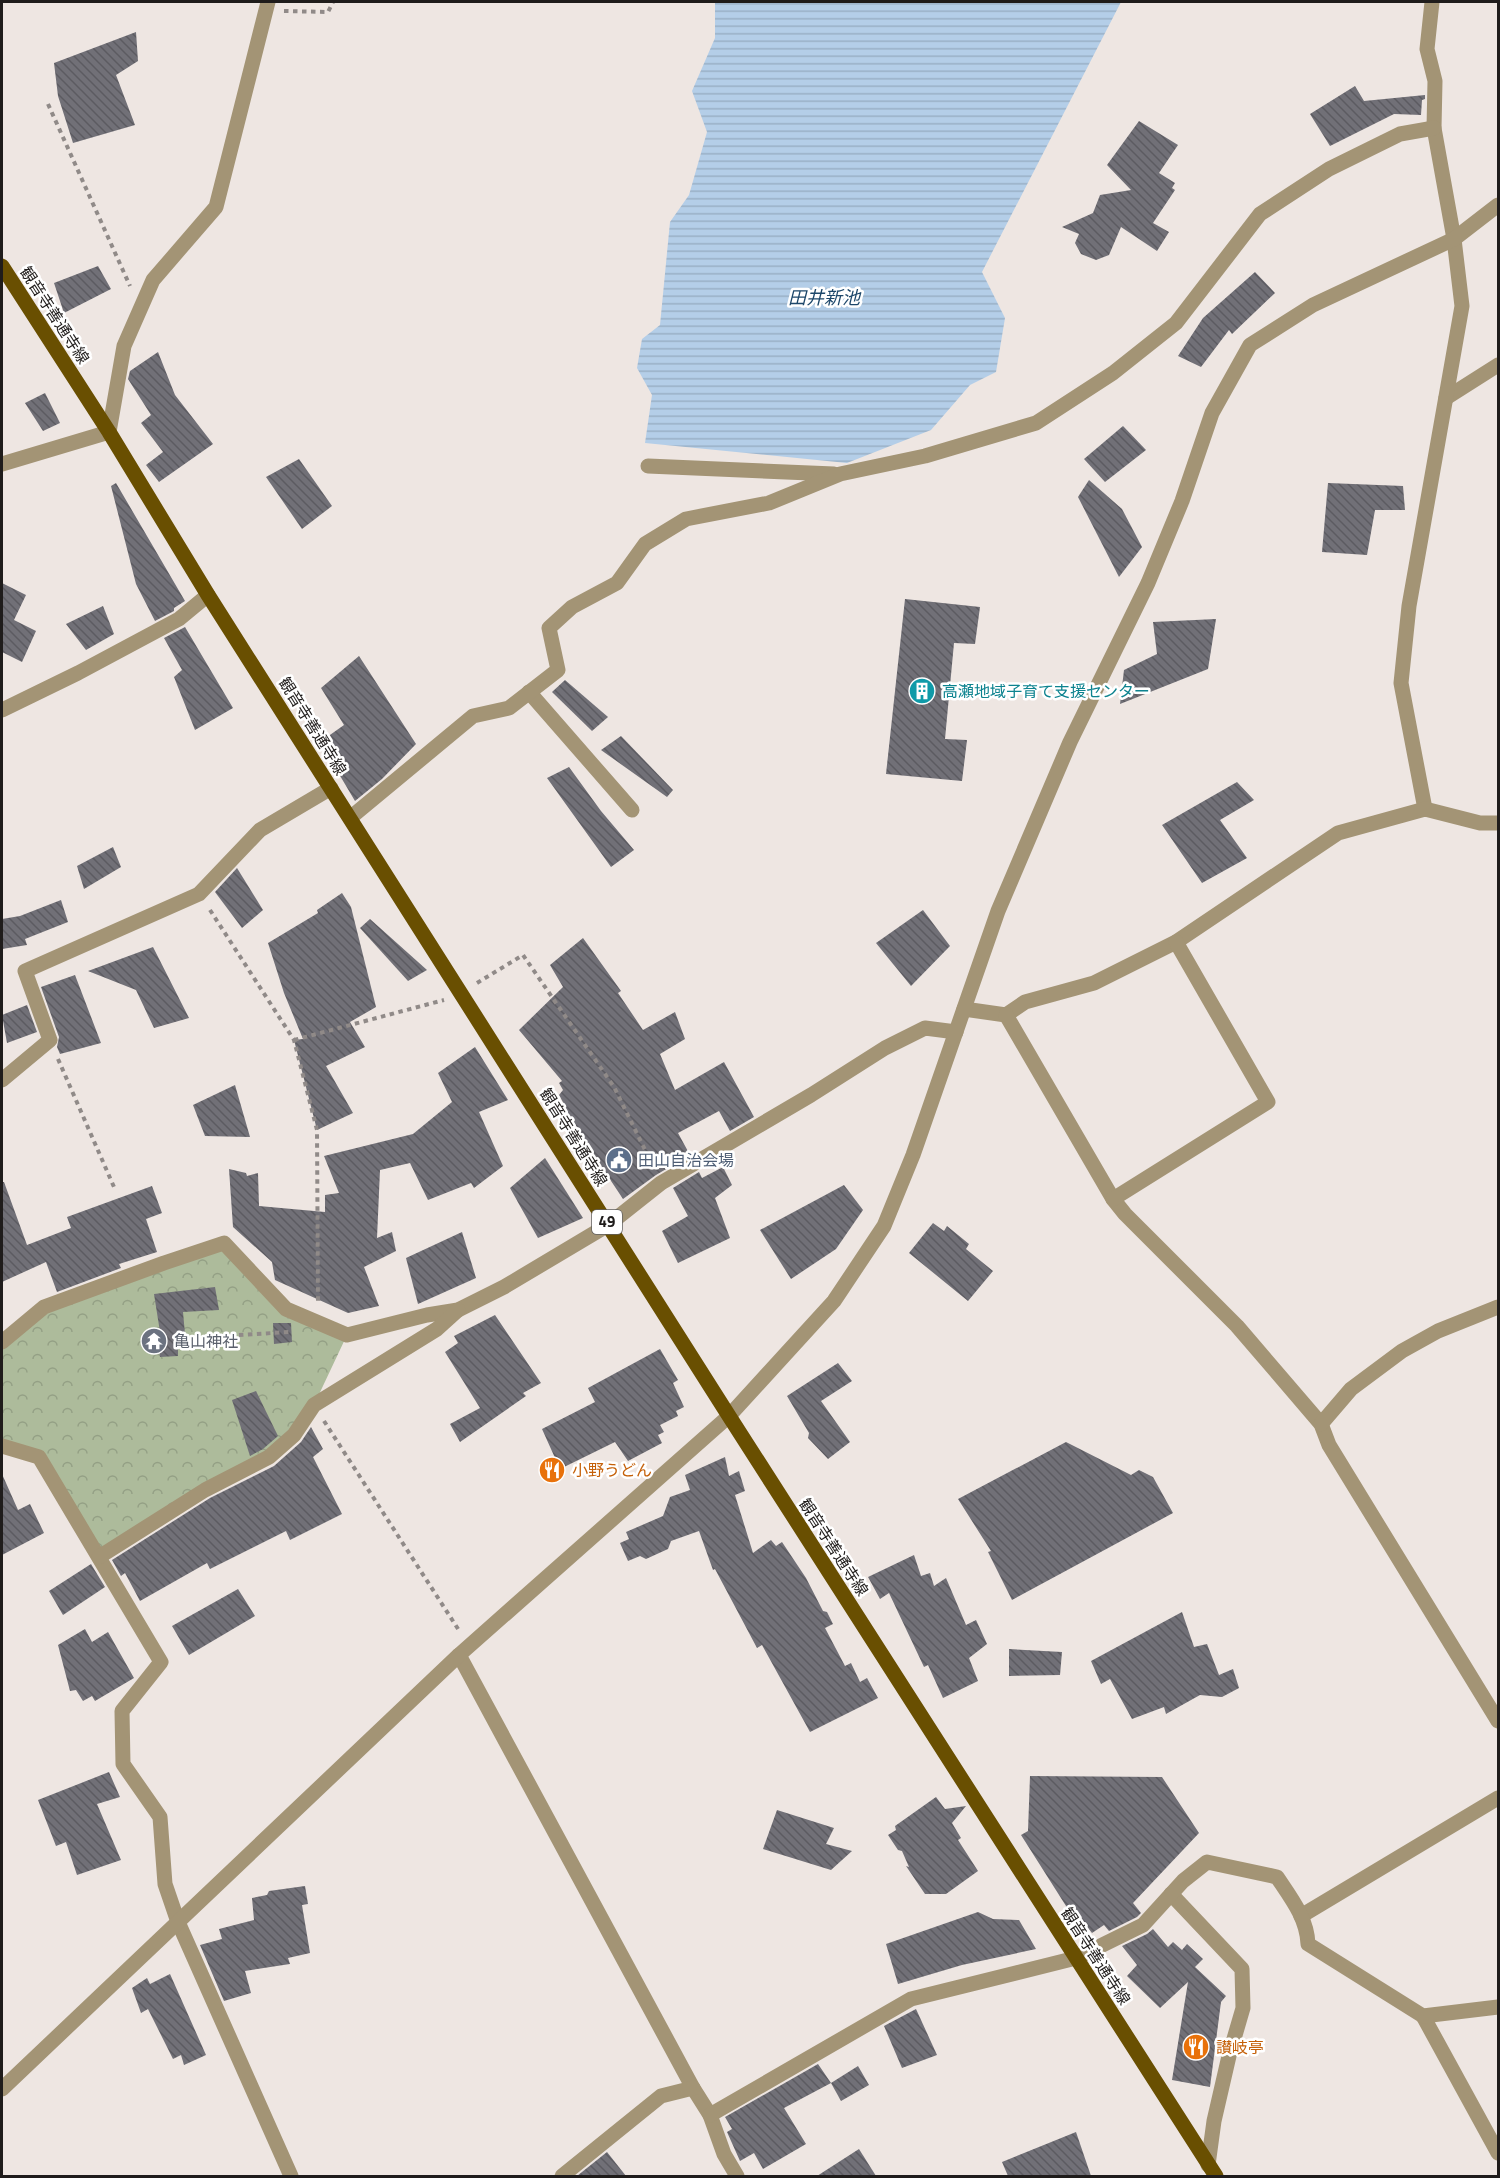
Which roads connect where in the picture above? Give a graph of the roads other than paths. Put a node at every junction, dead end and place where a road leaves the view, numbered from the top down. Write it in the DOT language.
graph roads {
  1 [pos="1432,2"];
  2 [pos="266,6"];
  3 [pos="1434,128"];
  4 [pos="1498,205"];
  5 [pos="1454,238"];
  6 [pos="2,266"];
  7 [pos="1498,365"];
  8 [pos="1446,398"];
  9 [pos="110,432"];
  10 [pos="2,464"];
  11 [pos="648,466"];
  12 [pos="840,474"];
  13 [pos="208,595"];
  14 [pos="529,692"];
  15 [pos="2,710"];
  16 [pos="331,788"];
  17 [pos="1425,809"];
  18 [pos="632,810"];
  19 [pos="350,818"];
  20 [pos="1498,824"];
  21 [pos="1176,942"];
  22 [pos="964,1009"];
  23 [pos="1006,1015"];
  24 [pos="956,1032"];
  25 [pos="2,1080"];
  26 [pos="1113,1199"];
  27 [pos="608,1225"];
  28 [pos="1498,1307"];
  29 [pos="458,1310"];
  30 [pos="2,1342"];
  31 [pos="729,1416"];
  32 [pos="1321,1425"];
  33 [pos="2,1446"];
  34 [pos="99,1557"];
  35 [pos="464,1651"];
  36 [pos="1498,1721"];
  37 [pos="1498,1798"];
  38 [pos="1171,1894"];
  39 [pos="1301,1916"];
  40 [pos="178,1922"];
  41 [pos="1076,1958"];
  42 [pos="1498,2007"];
  43 [pos="1423,2016"];
  44 [pos="693,2088"];
  45 [pos="2,2089"];
  46 [pos="710,2115"];
  47 [pos="1498,2153"];
  48 [pos="1212,2170"];
  49 [pos="291,2176"];
  50 [pos="562,2176"];
  51 [pos="736,2176"];
  1 -- 3 [label="street"];
  2 -- 9 [label="street"];
  3 -- 5 [label="street"];
  3 -- 12 [label="street"];
  4 -- 5 [label="street"];
  5 -- 8 [label="street"];
  5 -- 22 [label="street"];
  6 -- 9 [label="main road, 観音寺善通寺線 / 49"];
  7 -- 8 [label="street"];
  8 -- 17 [label="street"];
  9 -- 10 [label="street"];
  9 -- 13 [label="main road, 観音寺善通寺線 / 49"];
  11 -- 12 [label="street"];
  12 -- 14 [label="street"];
  13 -- 15 [label="street"];
  13 -- 16 [label="main road, 観音寺善通寺線 / 49"];
  14 -- 18 [label="street"];
  14 -- 19 [label="street"];
  16 -- 19 [label="main road, 観音寺善通寺線 / 49"];
  16 -- 25 [label="street"];
  17 -- 20 [label="street"];
  17 -- 21 [label="street"];
  19 -- 27 [label="main road, 観音寺善通寺線 / 49"];
  21 -- 23 [label="street"];
  21 -- 26 [label="street"];
  22 -- 23 [label="street"];
  22 -- 24 [label="street"];
  23 -- 26 [label="street"];
  24 -- 27 [label="street"];
  24 -- 31 [label="street"];
  26 -- 32 [label="street"];
  27 -- 29 [label="street"];
  27 -- 31 [label="main road, 観音寺善通寺線 / 49"];
  28 -- 32 [label="street"];
  29 -- 30 [label="street"];
  29 -- 34 [label="street"];
  31 -- 35 [label="street"];
  31 -- 41 [label="main road, 観音寺善通寺線 / 49"];
  32 -- 36 [label="street"];
  33 -- 34 [label="street"];
  34 -- 40 [label="street"];
  35 -- 40 [label="street"];
  35 -- 44 [label="street"];
  37 -- 39 [label="street"];
  38 -- 39 [label="street"];
  38 -- 41 [label="street"];
  38 -- 48 [label="street"];
  39 -- 43 [label="street"];
  40 -- 45 [label="street"];
  40 -- 49 [label="street"];
  41 -- 46 [label="street"];
  41 -- 48 [label="main road, 観音寺善通寺線 / 49"];
  42 -- 43 [label="street"];
  43 -- 47 [label="street"];
  44 -- 46 [label="street"];
  44 -- 50 [label="street"];
  46 -- 51 [label="street"];
}
